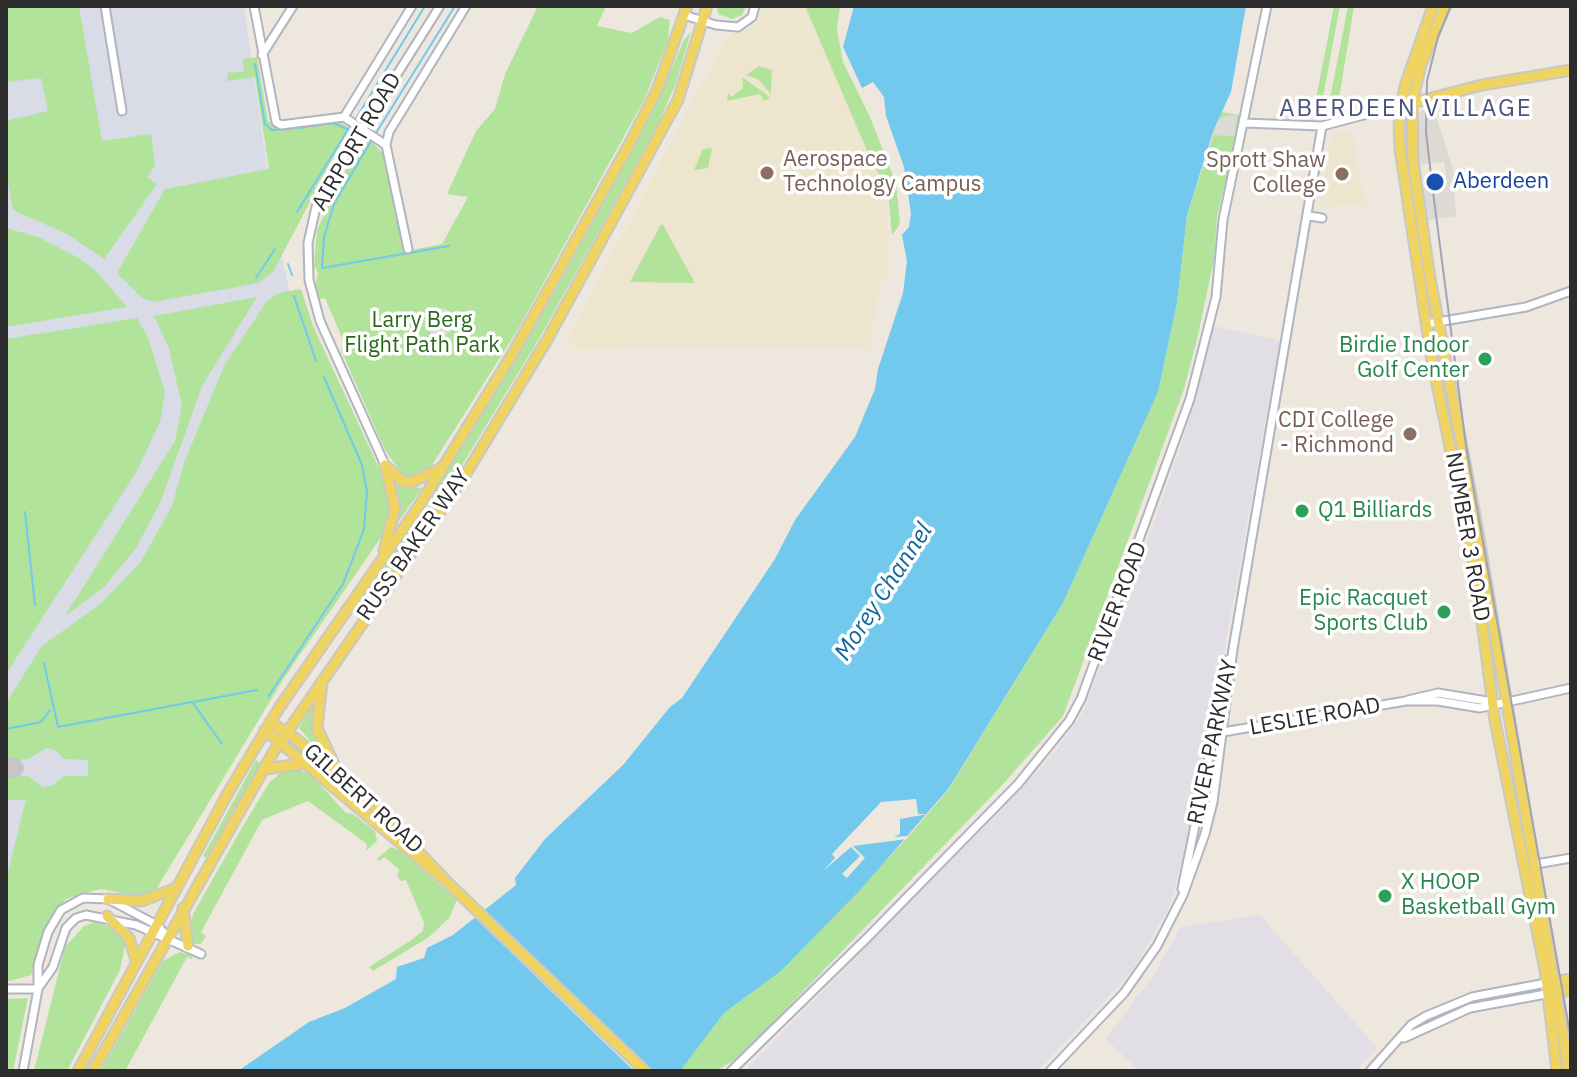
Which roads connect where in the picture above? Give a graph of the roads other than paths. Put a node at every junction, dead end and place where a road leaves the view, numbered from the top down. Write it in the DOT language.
graph roads {
  1 [pos="105,6"];
  2 [pos="254,6"];
  3 [pos="293,6"];
  4 [pos="412,6"];
  5 [pos="440,6"];
  6 [pos="466,6"];
  7 [pos="707,6"];
  8 [pos="755,6"];
  9 [pos="1267,6"];
  10 [pos="1433,6"];
  11 [pos="1445,6"];
  12 [pos="686,10"];
  13 [pos="703,21"];
  14 [pos="262,55"];
  15 [pos="1571,70"];
  16 [pos="1412,103"];
  17 [pos="1401,105"];
  18 [pos="122,111"];
  19 [pos="344,117"];
  20 [pos="1244,123"];
  21 [pos="1322,126"];
  22 [pos="362,129"];
  23 [pos="386,145"];
  24 [pos="1309,216"];
  25 [pos="1322,218"];
  26 [pos="408,249"];
  27 [pos="1571,291"];
  28 [pos="1438,322"];
  29 [pos="1426,324"];
  30 [pos="385,465"];
  31 [pos="445,466"];
  32 [pos="382,561"];
  33 [pos="1233,649"];
  34 [pos="323,677"];
  35 [pos="1571,688"];
  36 [pos="1507,699"];
  37 [pos="1493,702"];
  38 [pos="268,726"];
  39 [pos="1223,732"];
  40 [pos="284,737"];
  41 [pos="307,763"];
  42 [pos="265,769"];
  43 [pos="341,779"];
  44 [pos="1189,857"];
  45 [pos="1571,858"];
  46 [pos="1536,864"];
  47 [pos="452,886"];
  48 [pos="176,888"];
  49 [pos="108,899"];
  50 [pos="1179,900"];
  51 [pos="183,908"];
  52 [pos="107,916"];
  53 [pos="154,929"];
  54 [pos="167,936"];
  55 [pos="188,946"];
  56 [pos="201,954"];
  57 [pos="136,960"];
  58 [pos="1571,979"];
  59 [pos="1551,988"];
  60 [pos="6,989"];
  61 [pos="38,989"];
  62 [pos="1571,990"];
  63 [pos="23,1071"];
  64 [pos="78,1071"];
  65 [pos="93,1071"];
  66 [pos="645,1071"];
  67 [pos="731,1071"];
  68 [pos="1050,1071"];
  69 [pos="1370,1071"];
  70 [pos="1557,1071"];
  71 [pos="1569,1071"];
  1 -- 18 [label="street"];
  2 -- 14 [label="street"];
  3 -- 14 [label="street"];
  4 -- 19 [label="street"];
  5 -- 22 [label="street, AIRPORT ROAD"];
  6 -- 23 [label="street"];
  7 -- 13 [label="main road, RUSS BAKER WAY"];
  8 -- 13 [label="street"];
  9 -- 20 [label="street, RIVER ROAD"];
  10 -- 17 [label="main road, NUMBER 3 ROAD"];
  11 -- 16 [label="main road, NUMBER 3 ROAD"];
  12 -- 13 [label="street"];
  12 -- 31 [label="main road, RUSS BAKER WAY"];
  13 -- 34 [label="main road, RUSS BAKER WAY"];
  14 -- 19 [label="street"];
  15 -- 16 [label="main road"];
  16 -- 17 [label="main road"];
  16 -- 28 [label="main road, NUMBER 3 ROAD"];
  17 -- 21 [label="street"];
  17 -- 29 [label="main road, NUMBER 3 ROAD"];
  19 -- 22 [label="street"];
  20 -- 21 [label="street"];
  20 -- 67 [label="street, RIVER ROAD"];
  21 -- 24 [label="street"];
  22 -- 23 [label="street"];
  22 -- 30 [label="street, AIRPORT ROAD"];
  23 -- 26 [label="street"];
  24 -- 25 [label="street"];
  24 -- 33 [label="street"];
  27 -- 28 [label="street"];
  28 -- 29 [label="street"];
  28 -- 36 [label="main road, NUMBER 3 ROAD"];
  29 -- 37 [label="main road, NUMBER 3 ROAD"];
  30 -- 31 [label="main road"];
  30 -- 32 [label="main road"];
  31 -- 32 [label="main road, RUSS BAKER WAY"];
  32 -- 38 [label="main road, RUSS BAKER WAY"];
  33 -- 39 [label="street, RIVER PARKWAY"];
  33 -- 44 [label="street, RIVER PARKWAY"];
  34 -- 40 [label="main road, RUSS BAKER WAY"];
  34 -- 43 [label="main road"];
  35 -- 36 [label="street, LESLIE ROAD"];
  36 -- 37 [label="street, LESLIE ROAD"];
  36 -- 46 [label="main road, NUMBER 3 ROAD"];
  37 -- 39 [label="street, LESLIE ROAD"];
  37 -- 59 [label="main road, NUMBER 3 ROAD"];
  38 -- 40 [label="main road, GILBERT ROAD"];
  38 -- 48 [label="main road, RUSS BAKER WAY"];
  39 -- 44 [label="street"];
  39 -- 50 [label="street, RIVER PARKWAY"];
  40 -- 41 [label="main road, GILBERT ROAD"];
  40 -- 42 [label="main road, RUSS BAKER WAY"];
  40 -- 43 [label="main road, GILBERT ROAD"];
  41 -- 42 [label="main road"];
  41 -- 47 [label="main road, GILBERT ROAD"];
  42 -- 51 [label="main road, RUSS BAKER WAY"];
  43 -- 47 [label="main road, GILBERT ROAD"];
  44 -- 50 [label="street, RIVER PARKWAY"];
  45 -- 46 [label="street"];
  46 -- 59 [label="main road, NUMBER 3 ROAD"];
  47 -- 66 [label="main road"];
  48 -- 49 [label="main road"];
  48 -- 53 [label="main road, RUSS BAKER WAY"];
  49 -- 53 [label="street"];
  49 -- 61 [label="street"];
  50 -- 68 [label="street"];
  51 -- 54 [label="main road, RUSS BAKER WAY"];
  51 -- 55 [label="main road"];
  52 -- 53 [label="street"];
  52 -- 57 [label="main road"];
  52 -- 61 [label="street"];
  53 -- 54 [label="street"];
  53 -- 57 [label="main road, RUSS BAKER WAY"];
  54 -- 55 [label="street"];
  54 -- 65 [label="main road, RUSS BAKER WAY"];
  55 -- 56 [label="street"];
  57 -- 64 [label="main road, RUSS BAKER WAY"];
  58 -- 59 [label="main road"];
  59 -- 62 [label="main road"];
  59 -- 69 [label="street"];
  59 -- 70 [label="main road, NUMBER 3 ROAD"];
  59 -- 71 [label="main road, NUMBER 3 ROAD"];
  60 -- 61 [label="street"];
  61 -- 63 [label="street"];
}
